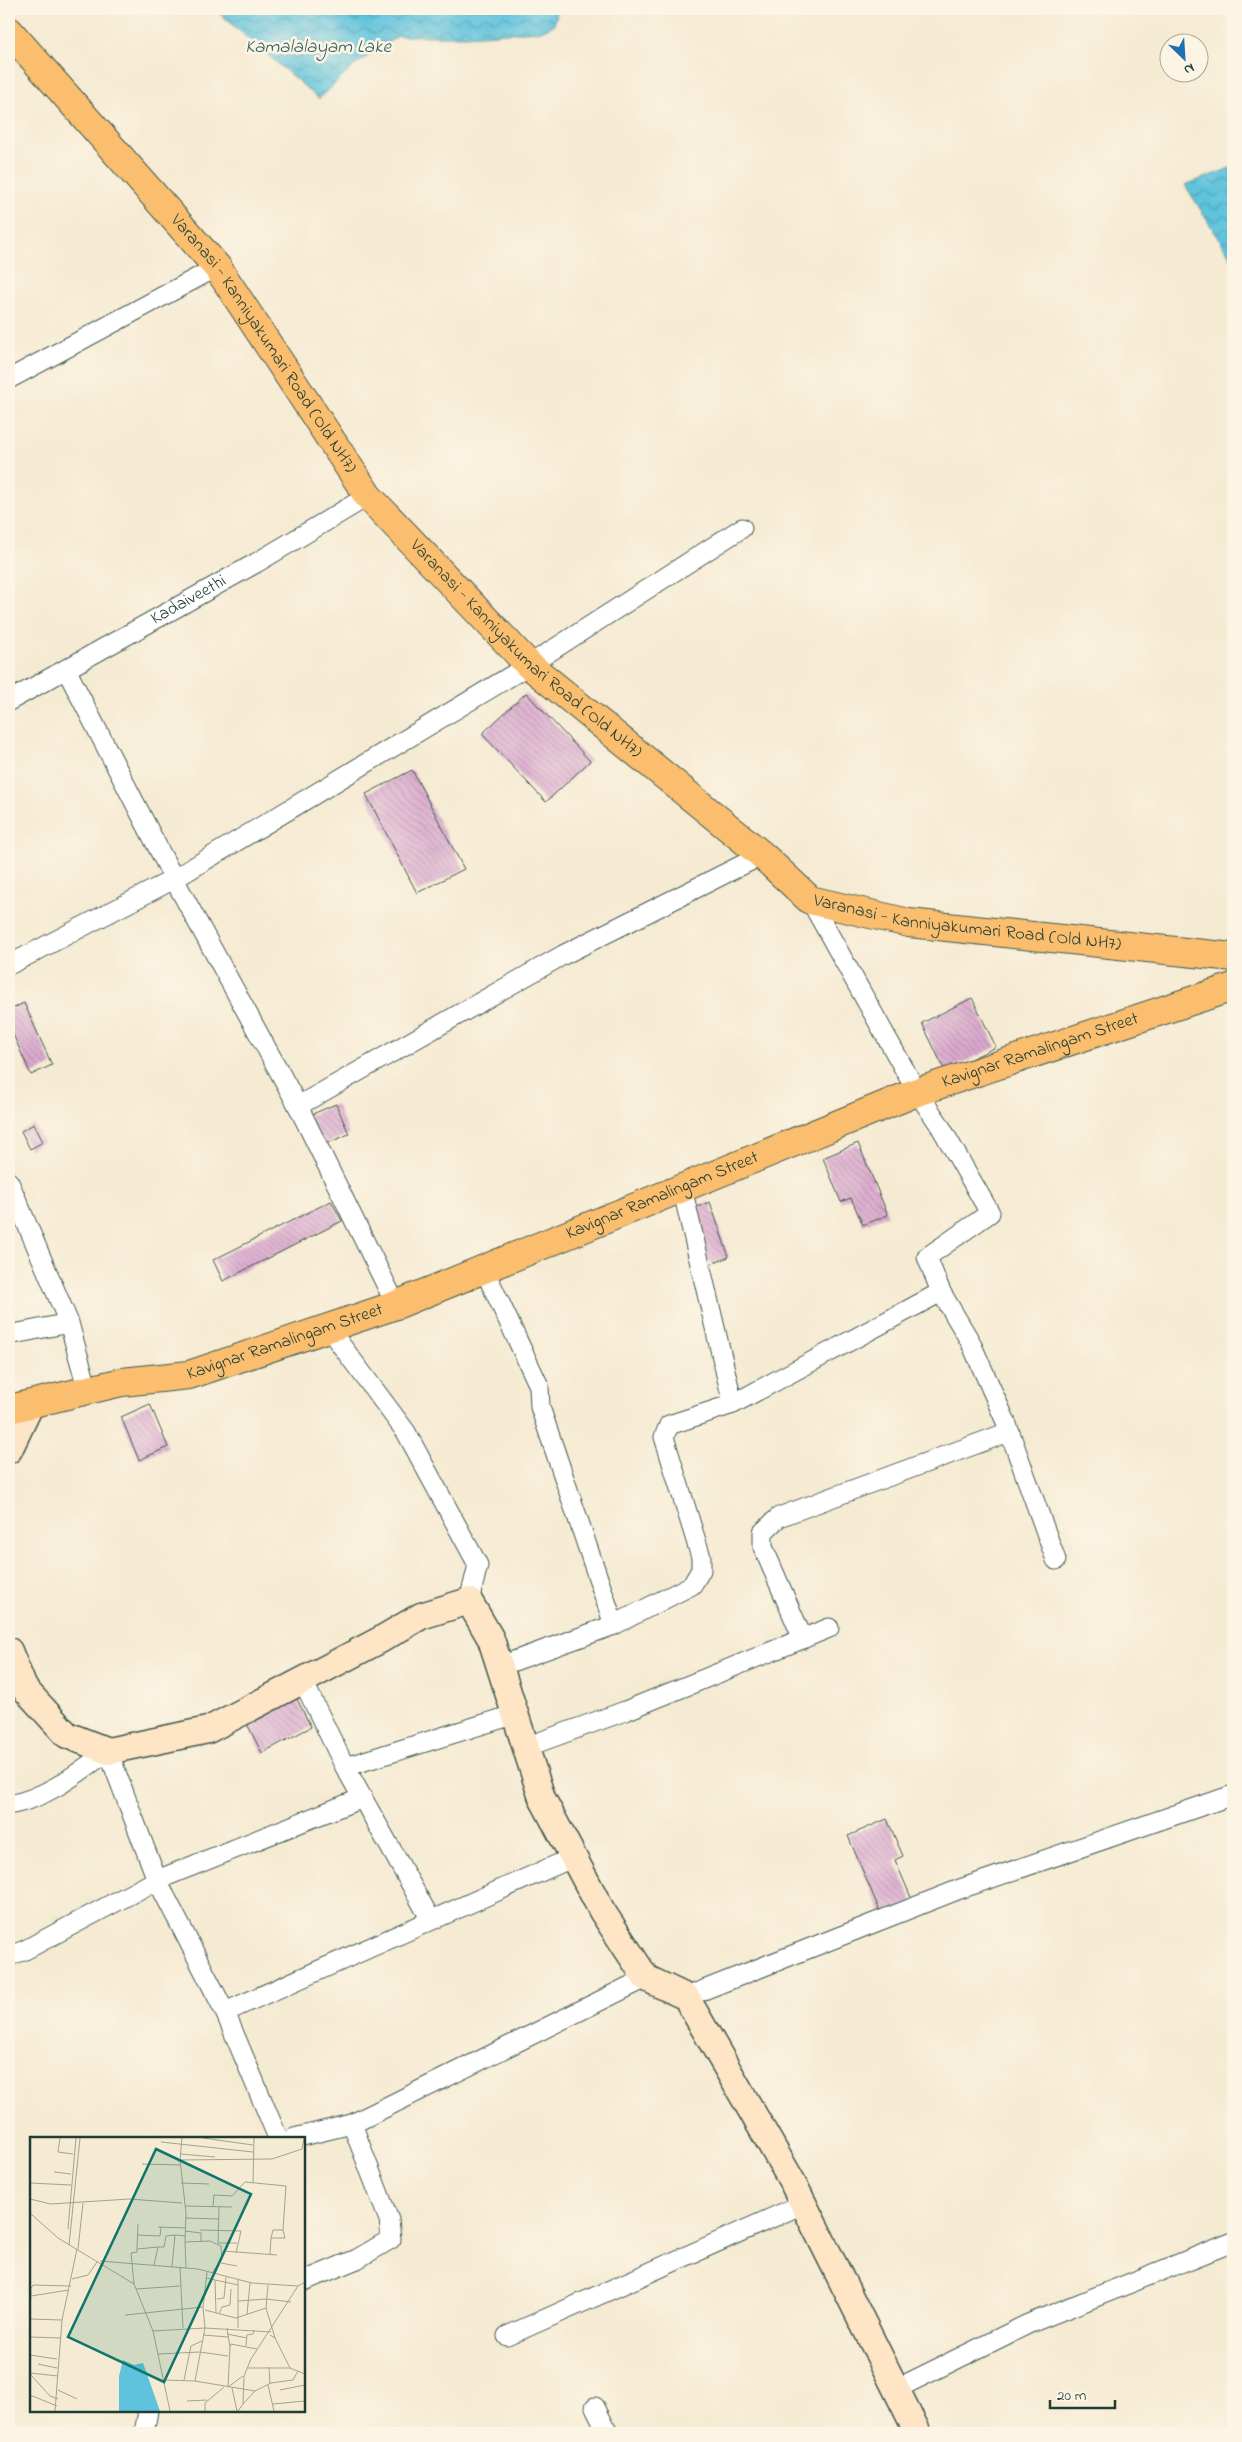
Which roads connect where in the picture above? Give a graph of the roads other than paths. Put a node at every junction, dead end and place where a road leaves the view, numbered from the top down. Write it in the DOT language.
graph roads {
  1 [pos="9,31"];
  2 [pos="217,267"];
  3 [pos="9,379"];
  4 [pos="368,496"];
  5 [pos="742,528"];
  6 [pos="529,665"];
  7 [pos="66,669"];
  8 [pos="9,701"];
  9 [pos="762,855"];
  10 [pos="174,879"];
  11 [pos="810,900"];
  12 [pos="1233,958"];
  13 [pos="9,965"];
  14 [pos="1233,986"];
  15 [pos="917,1092"];
  16 [pos="298,1106"];
  17 [pos="9,1182"];
  18 [pos="682,1188"];
  19 [pos="484,1269"];
  20 [pos="941,1292"];
  21 [pos="396,1305"];
  22 [pos="69,1324"];
  23 [pos="329,1329"];
  24 [pos="9,1335"];
  25 [pos="88,1391"];
  26 [pos="732,1404"];
  27 [pos="19,1408"];
  28 [pos="1010,1432"];
  29 [pos="9,1450"];
  30 [pos="1056,1560"];
  31 [pos="469,1601"];
  32 [pos="614,1625"];
  33 [pos="829,1628"];
  34 [pos="803,1639"];
  35 [pos="9,1651"];
  36 [pos="500,1666"];
  37 [pos="303,1681"];
  38 [pos="16,1690"];
  39 [pos="516,1714"];
  40 [pos="526,1747"];
  41 [pos="108,1751"];
  42 [pos="345,1767"];
  43 [pos="1233,1795"];
  44 [pos="362,1798"];
  45 [pos="9,1805"];
  46 [pos="574,1857"];
  47 [pos="157,1880"];
  48 [pos="431,1920"];
  49 [pos="9,1956"];
  50 [pos="646,1978"];
  51 [pos="686,1997"];
  52 [pos="225,2012"];
  53 [pos="352,2124"];
  54 [pos="278,2137"];
  55 [pos="298,2137"];
  56 [pos="803,2204"];
  57 [pos="1233,2242"];
  58 [pos="305,2281"];
  59 [pos="507,2336"];
  60 [pos="896,2389"];
  61 [pos="595,2407"];
  62 [pos="148,2412"];
  63 [pos="144,2433"];
  64 [pos="608,2433"];
  65 [pos="918,2433"];
  1 -- 2 [label="main road, Varanasi - Kanniyakumari Road (Old NH7)"];
  2 -- 3 [label="street"];
  2 -- 4 [label="main road, Varanasi - Kanniyakumari Road (Old NH7)"];
  4 -- 6 [label="main road, Varanasi - Kanniyakumari Road (Old NH7)"];
  4 -- 7 [label="street, Kadaiveethi"];
  5 -- 6 [label="street"];
  6 -- 9 [label="main road, Varanasi - Kanniyakumari Road (Old NH7)"];
  6 -- 10 [label="street"];
  7 -- 8 [label="street, Kadaiveethi"];
  7 -- 10 [label="street"];
  9 -- 11 [label="main road, Varanasi - Kanniyakumari Road (Old NH7)"];
  9 -- 16 [label="street"];
  10 -- 13 [label="street"];
  10 -- 16 [label="street"];
  11 -- 12 [label="main road, Varanasi - Kanniyakumari Road (Old NH7)"];
  11 -- 15 [label="street"];
  14 -- 15 [label="main road, Kavignar Ramalingam Street"];
  15 -- 18 [label="main road, Kavignar Ramalingam Street"];
  15 -- 20 [label="street"];
  16 -- 21 [label="street"];
  17 -- 22 [label="street"];
  18 -- 19 [label="main road, Kavignar Ramalingam Street"];
  18 -- 26 [label="street"];
  19 -- 21 [label="main road, Kavignar Ramalingam Street"];
  19 -- 32 [label="street"];
  20 -- 26 [label="street"];
  20 -- 28 [label="street"];
  21 -- 23 [label="main road, Kavignar Ramalingam Street"];
  22 -- 24 [label="street"];
  22 -- 25 [label="street"];
  23 -- 25 [label="main road, Kavignar Ramalingam Street"];
  23 -- 31 [label="street"];
  25 -- 27 [label="main road, Kavignar Ramalingam Street"];
  26 -- 32 [label="street"];
  27 -- 29 [label="street"];
  28 -- 30 [label="street"];
  28 -- 34 [label="street"];
  31 -- 36 [label="street"];
  31 -- 37 [label="street"];
  32 -- 36 [label="street"];
  33 -- 34 [label="street"];
  34 -- 40 [label="street"];
  35 -- 38 [label="street"];
  36 -- 39 [label="street"];
  37 -- 41 [label="street"];
  37 -- 42 [label="street"];
  38 -- 41 [label="street"];
  39 -- 40 [label="street"];
  39 -- 42 [label="street"];
  40 -- 46 [label="street"];
  41 -- 45 [label="street"];
  41 -- 47 [label="street"];
  42 -- 44 [label="street"];
  43 -- 51 [label="street"];
  44 -- 47 [label="street"];
  44 -- 48 [label="street"];
  46 -- 48 [label="street"];
  46 -- 50 [label="street"];
  47 -- 49 [label="street"];
  47 -- 52 [label="street"];
  48 -- 52 [label="street"];
  50 -- 51 [label="street"];
  50 -- 53 [label="street"];
  51 -- 56 [label="street"];
  52 -- 54 [label="street"];
  53 -- 55 [label="street"];
  53 -- 58 [label="street"];
  56 -- 59 [label="street"];
  56 -- 60 [label="street"];
  57 -- 60 [label="street"];
  60 -- 65 [label="street"];
  61 -- 64 [label="street"];
  62 -- 63 [label="street"];
}
